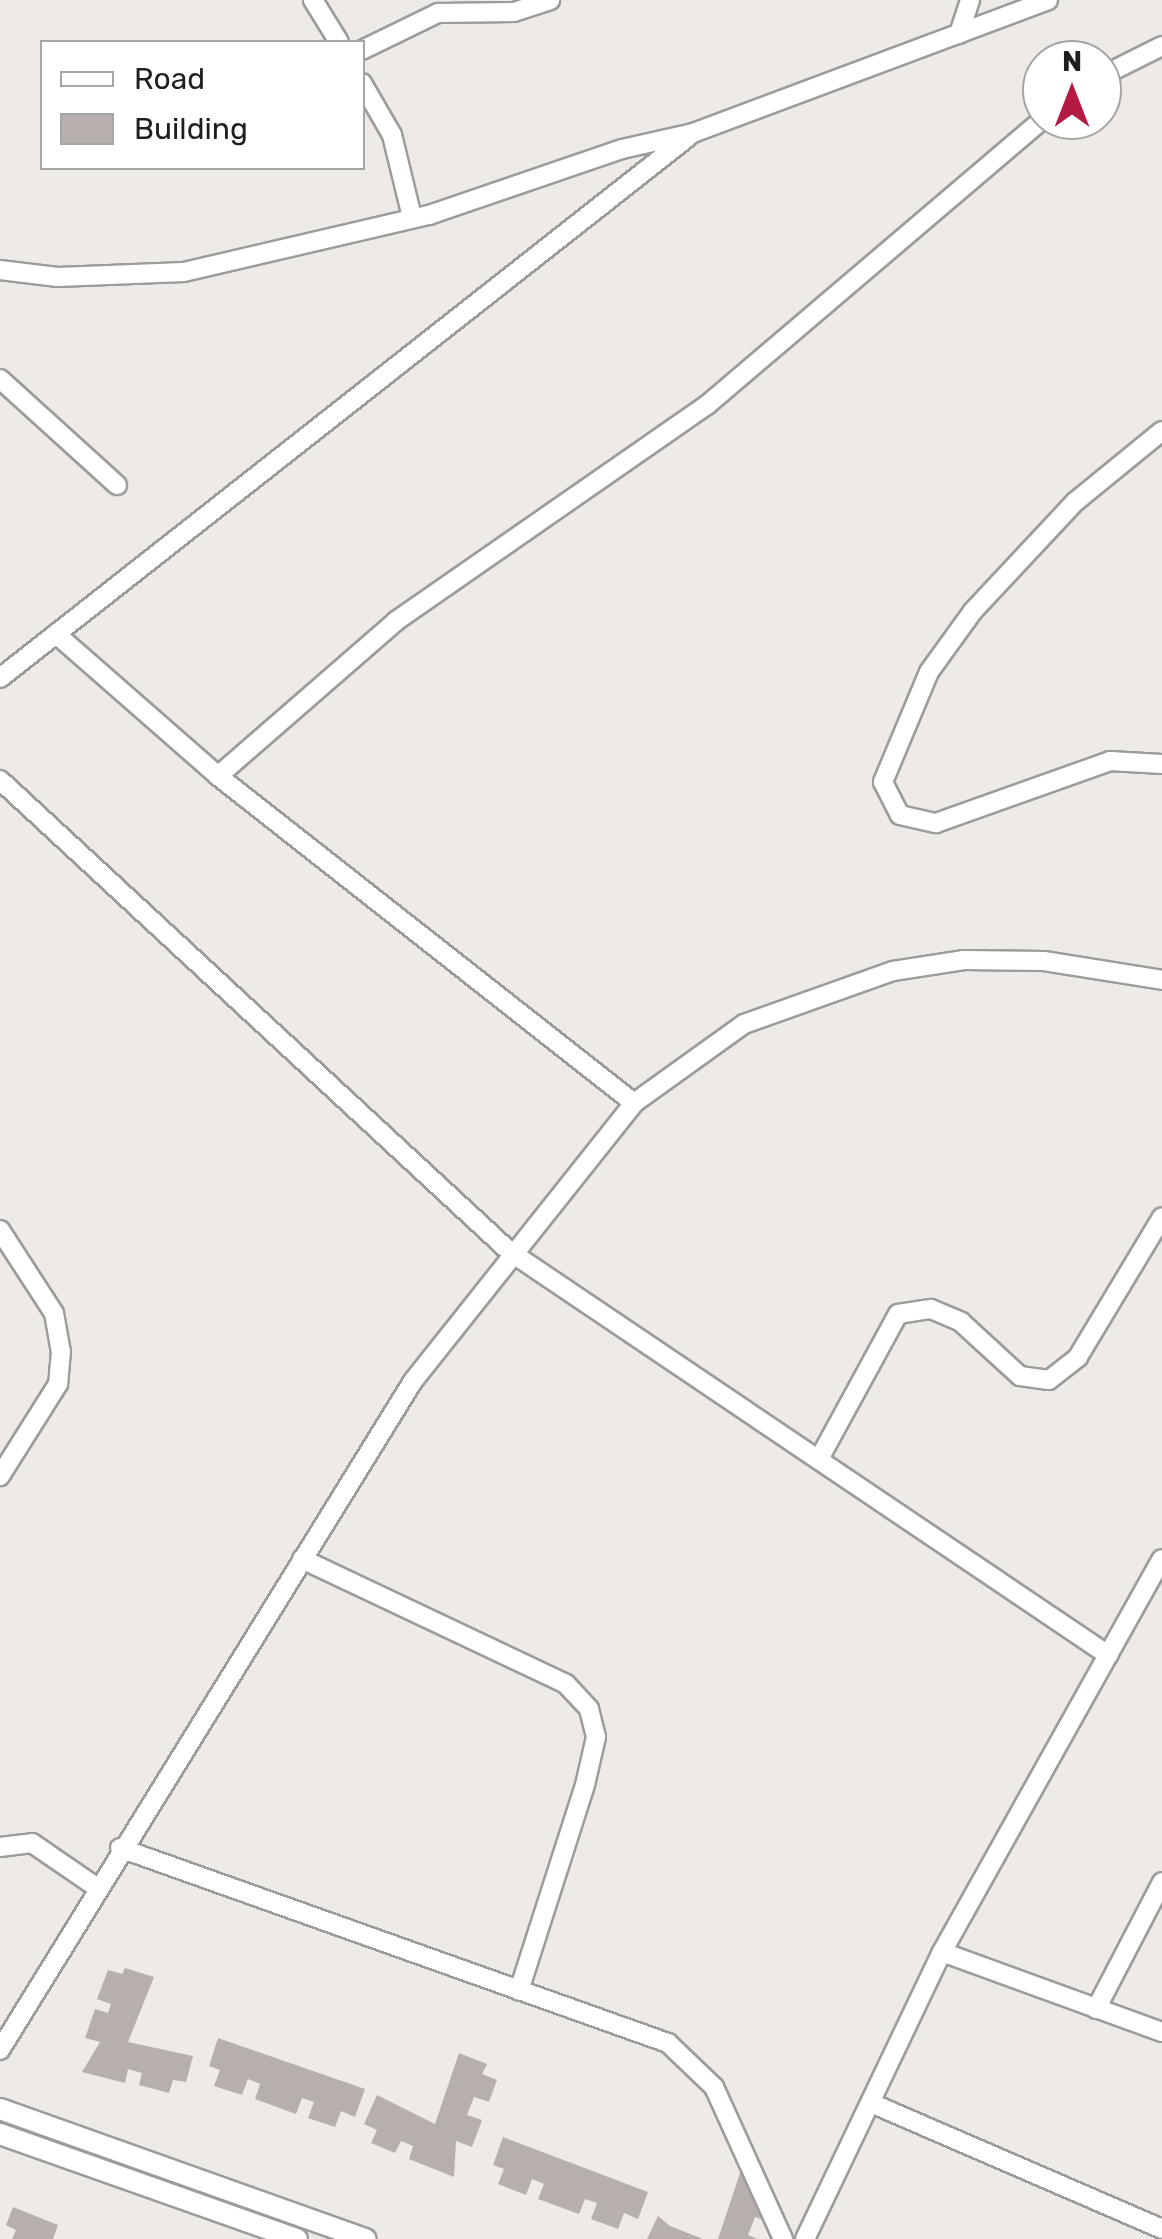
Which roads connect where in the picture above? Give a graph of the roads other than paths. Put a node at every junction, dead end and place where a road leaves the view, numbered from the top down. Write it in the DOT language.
graph roads {
  1 [pos="314,0"];
  2 [pos="550,0"];
  3 [pos="970,0"];
  4 [pos="1048,0"];
  5 [pos="491,5"];
  6 [pos="958,34"];
  7 [pos="338,40"];
  8 [pos="1162,46"];
  9 [pos="365,49"];
  10 [pos="1122,66"];
  11 [pos="365,87"];
  12 [pos="694,133"];
  13 [pos="1022,137"];
  14 [pos="412,218"];
  15 [pos="0,270"];
  16 [pos="0,380"];
  17 [pos="1162,431"];
  18 [pos="117,485"];
  19 [pos="56,634"];
  20 [pos="0,678"];
  21 [pos="1162,764"];
  22 [pos="218,776"];
  23 [pos="0,780"];
  24 [pos="1162,980"];
  25 [pos="634,1103"];
  26 [pos="1162,1217"];
  27 [pos="0,1230"];
  28 [pos="509,1251"];
  29 [pos="819,1459"];
  30 [pos="0,1476"];
  31 [pos="1162,1558"];
  32 [pos="302,1560"];
  33 [pos="1108,1654"];
  34 [pos="0,1847"];
  35 [pos="120,1848"];
  36 [pos="1162,1882"];
  37 [pos="96,1887"];
  38 [pos="942,1952"];
  39 [pos="518,1991"];
  40 [pos="1096,2009"];
  41 [pos="1162,2032"];
  42 [pos="0,2050"];
  43 [pos="871,2103"];
  44 [pos="0,2110"];
  45 [pos="0,2134"];
  46 [pos="1162,2230"];
  47 [pos="296,2239"];
  48 [pos="366,2239"];
  49 [pos="783,2239"];
  50 [pos="805,2239"];
  1 -- 7 [label="street"];
  2 -- 5 [label="street"];
  3 -- 6 [label="street"];
  4 -- 6 [label="street"];
  5 -- 9 [label="street"];
  6 -- 12 [label="street"];
  8 -- 10 [label="street"];
  11 -- 14 [label="street"];
  12 -- 14 [label="street"];
  12 -- 19 [label="street"];
  13 -- 22 [label="street"];
  14 -- 15 [label="street"];
  16 -- 18 [label="street"];
  17 -- 21 [label="street"];
  19 -- 20 [label="street"];
  19 -- 22 [label="street"];
  22 -- 25 [label="street"];
  23 -- 28 [label="street"];
  24 -- 25 [label="street"];
  25 -- 28 [label="street"];
  26 -- 29 [label="street"];
  27 -- 30 [label="street"];
  28 -- 29 [label="street"];
  28 -- 32 [label="street"];
  29 -- 33 [label="street"];
  31 -- 33 [label="street"];
  32 -- 35 [label="street"];
  32 -- 39 [label="street"];
  33 -- 38 [label="street"];
  34 -- 37 [label="street"];
  35 -- 37 [label="street"];
  35 -- 39 [label="street"];
  36 -- 40 [label="street"];
  37 -- 42 [label="street"];
  38 -- 40 [label="street"];
  38 -- 43 [label="street"];
  39 -- 49 [label="street"];
  40 -- 41 [label="street"];
  43 -- 46 [label="street"];
  43 -- 50 [label="street"];
  44 -- 48 [label="street"];
  45 -- 47 [label="street"];
}
